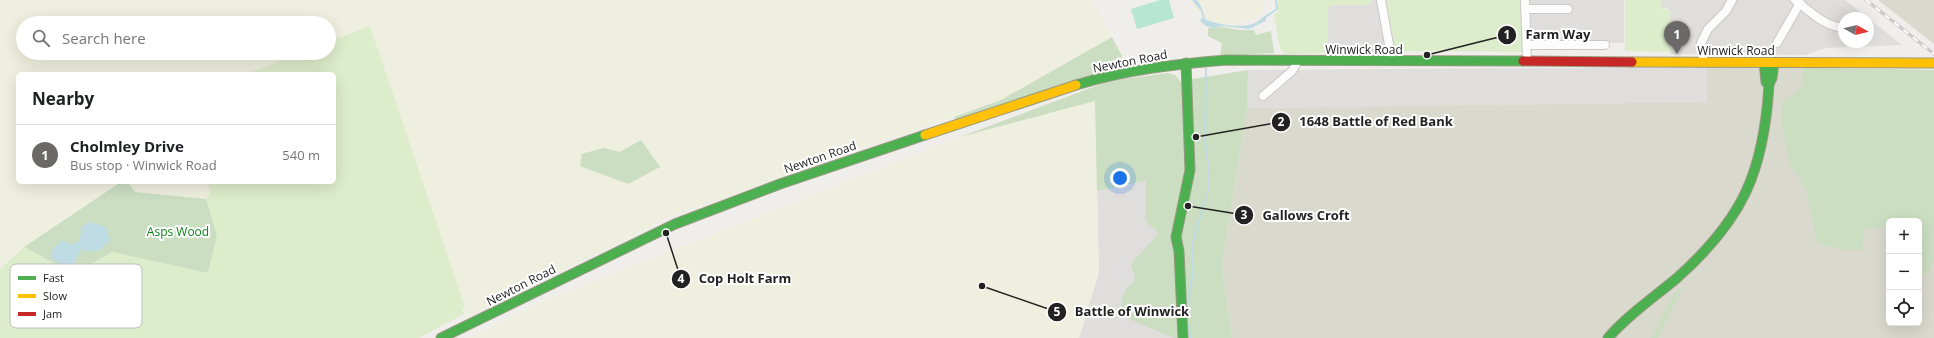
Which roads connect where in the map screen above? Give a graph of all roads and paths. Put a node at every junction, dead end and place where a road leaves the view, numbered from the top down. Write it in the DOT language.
graph roads {
  1 [pos="1381,0"];
  2 [pos="1525,0"];
  3 [pos="1732,0"];
  4 [pos="1797,2"];
  5 [pos="1526,9"];
  6 [pos="1568,9"];
  7 [pos="1838,27"];
  8 [pos="1777,43"];
  9 [pos="1527,44"];
  10 [pos="1605,45"];
  11 [pos="1227,60"];
  12 [pos="1298,60"];
  13 [pos="1392,61"];
  14 [pos="1526,61"];
  15 [pos="1704,62"];
  16 [pos="1764,62"];
  17 [pos="1774,62"];
  18 [pos="1934,62"];
  19 [pos="1186,63"];
  20 [pos="1769,84"];
  21 [pos="1263,96"];
  22 [pos="441,338"];
  23 [pos="1183,338"];
  24 [pos="1608,338"];
  1 -- 13 [label="street"];
  2 -- 5 [label="street"];
  3 -- 15 [label="street"];
  4 -- 7 [label="street"];
  4 -- 8 [label="street"];
  5 -- 6 [label="street"];
  5 -- 9 [label="street"];
  9 -- 10 [label="street"];
  9 -- 14 [label="street"];
  11 -- 12 [label="main road, Winwick Road"];
  11 -- 19 [label="main road, Newton Road"];
  12 -- 13 [label="main road, Winwick Road"];
  12 -- 21 [label="street"];
  13 -- 14 [label="main road, Winwick Road"];
  14 -- 15 [label="main road, Winwick Road"];
  15 -- 16 [label="main road, Winwick Road"];
  16 -- 17 [label="main road, Winwick Road"];
  16 -- 20 [label="main road"];
  17 -- 18 [label="main road, Winwick Road"];
  17 -- 20 [label="main road"];
  19 -- 22 [label="main road, Newton Road"];
  19 -- 23 [label="main road"];
  20 -- 24 [label="main road"];
}
